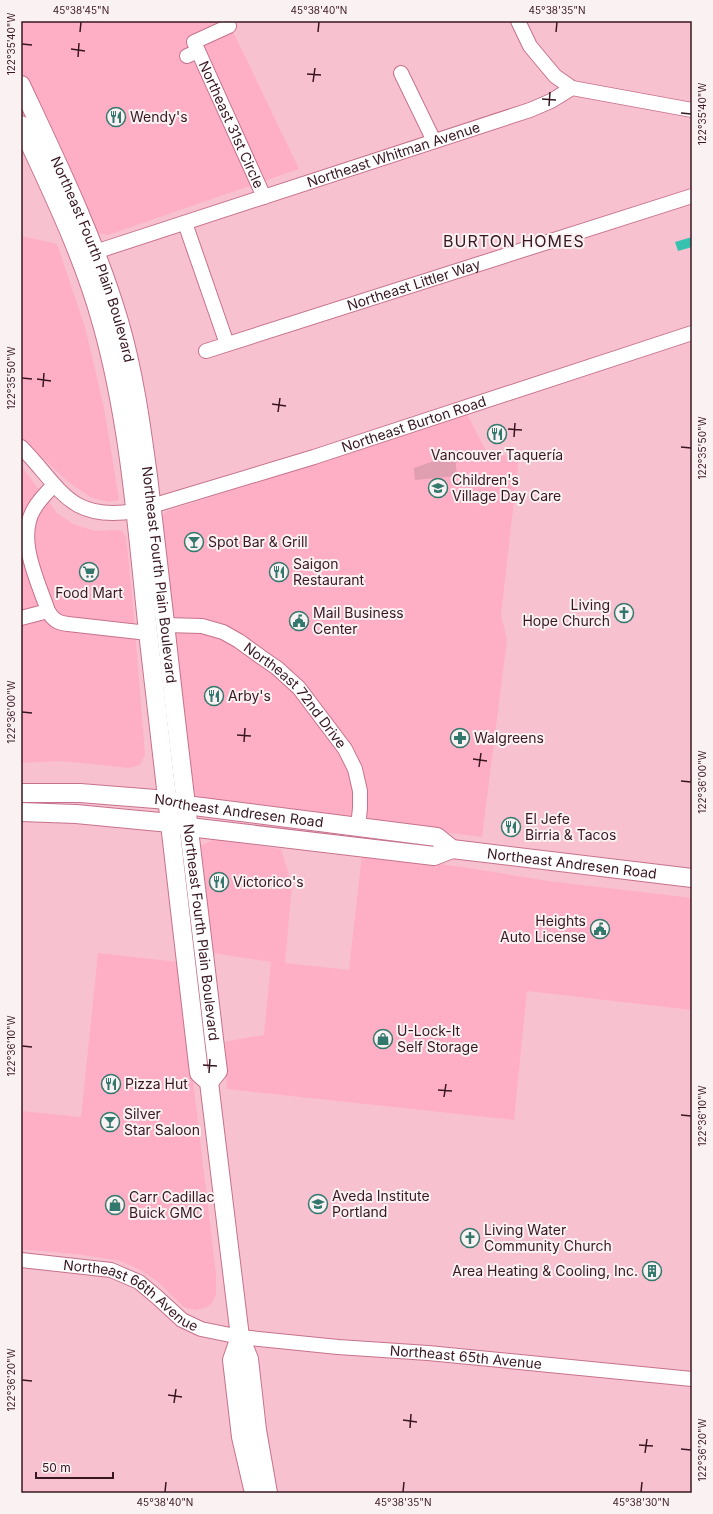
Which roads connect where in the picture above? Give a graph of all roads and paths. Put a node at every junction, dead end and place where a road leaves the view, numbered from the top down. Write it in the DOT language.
graph roads {
  1 [pos="518,21"];
  2 [pos="230,26"];
  3 [pos="401,73"];
  4 [pos="21,85"];
  5 [pos="572,88"];
  6 [pos="692,110"];
  7 [pos="21,125"];
  8 [pos="434,141"];
  9 [pos="37,159"];
  10 [pos="692,196"];
  11 [pos="264,197"];
  12 [pos="185,223"];
  13 [pos="95,252"];
  14 [pos="692,333"];
  15 [pos="227,344"];
  16 [pos="206,351"];
  17 [pos="21,447"];
  18 [pos="54,485"];
  19 [pos="143,509"];
  20 [pos="48,611"];
  21 [pos="21,618"];
  22 [pos="165,624"];
  23 [pos="148,633"];
  24 [pos="21,793"];
  25 [pos="168,800"];
  26 [pos="186,805"];
  27 [pos="21,812"];
  28 [pos="170,823"];
  29 [pos="189,827"];
  30 [pos="358,827"];
  31 [pos="437,837"];
  32 [pos="311,842"];
  33 [pos="370,849"];
  34 [pos="452,849"];
  35 [pos="692,878"];
  36 [pos="209,1082"];
  37 [pos="21,1260"];
  38 [pos="240,1337"];
  39 [pos="692,1379"];
  40 [pos="254,1493"];
  41 [pos="268,1493"];
  1 -- 5 [label="street"];
  2 -- 11 [label="street, Northeast 31st Circle"];
  3 -- 8 [label="street"];
  4 -- 13 [label="main road, Northeast Fourth Plain Boulevard"];
  5 -- 6 [label="street"];
  5 -- 8 [label="street, Northeast Whitman Avenue"];
  7 -- 9 [label="main road, Northeast Fourth Plain Boulevard"];
  8 -- 11 [label="street, Northeast Whitman Avenue"];
  9 -- 13 [label="main road"];
  9 -- 19 [label="main road, Northeast Fourth Plain Boulevard"];
  10 -- 15 [label="street, Northeast Littler Way"];
  11 -- 12 [label="street, Northeast Whitman Avenue"];
  12 -- 13 [label="street, Northeast Whitman Avenue"];
  12 -- 15 [label="street"];
  13 -- 19 [label="main road, Northeast Fourth Plain Boulevard"];
  14 -- 19 [label="street, Northeast Burton Road"];
  15 -- 16 [label="street, Northeast Littler Way"];
  17 -- 18 [label="street, Northeast Burton Road"];
  18 -- 19 [label="street, Northeast Burton Road"];
  18 -- 20 [label="street"];
  19 -- 22 [label="main road, Northeast Fourth Plain Boulevard"];
  19 -- 23 [label="main road, Northeast Fourth Plain Boulevard"];
  20 -- 21 [label="street"];
  20 -- 23 [label="street"];
  22 -- 26 [label="main road, Northeast Fourth Plain Boulevard"];
  22 -- 30 [label="street, Northeast 72nd Drive"];
  23 -- 25 [label="main road, Northeast Fourth Plain Boulevard"];
  24 -- 25 [label="main road, Northeast Andresen Road"];
  25 -- 26 [label="main road, Northeast Andresen Road"];
  25 -- 28 [label="main road, Northeast Fourth Plain Boulevard"];
  26 -- 29 [label="main road, Northeast Fourth Plain Boulevard"];
  26 -- 30 [label="main road, Northeast Andresen Road"];
  27 -- 28 [label="main road, Northeast Andresen Road"];
  28 -- 29 [label="main road, Northeast Andresen Road"];
  28 -- 36 [label="main road, Northeast Fourth Plain Boulevard"];
  29 -- 32 [label="main road, Northeast Andresen Road"];
  29 -- 36 [label="main road, Northeast Fourth Plain Boulevard"];
  30 -- 31 [label="main road, Northeast Andresen Road"];
  30 -- 32 [label="main road"];
  31 -- 33 [label="main road"];
  31 -- 34 [label="main road"];
  32 -- 33 [label="main road, Northeast Andresen Road"];
  33 -- 34 [label="main road, Northeast Andresen Road"];
  34 -- 35 [label="main road, Northeast Andresen Road"];
  36 -- 38 [label="main road, Northeast Fourth Plain Boulevard"];
  37 -- 38 [label="street, Northeast 66th Avenue"];
  38 -- 39 [label="street, Northeast 65th Avenue"];
  38 -- 40 [label="main road, Northeast Fourth Plain Boulevard"];
  38 -- 41 [label="main road, Northeast Fourth Plain Boulevard"];
}
